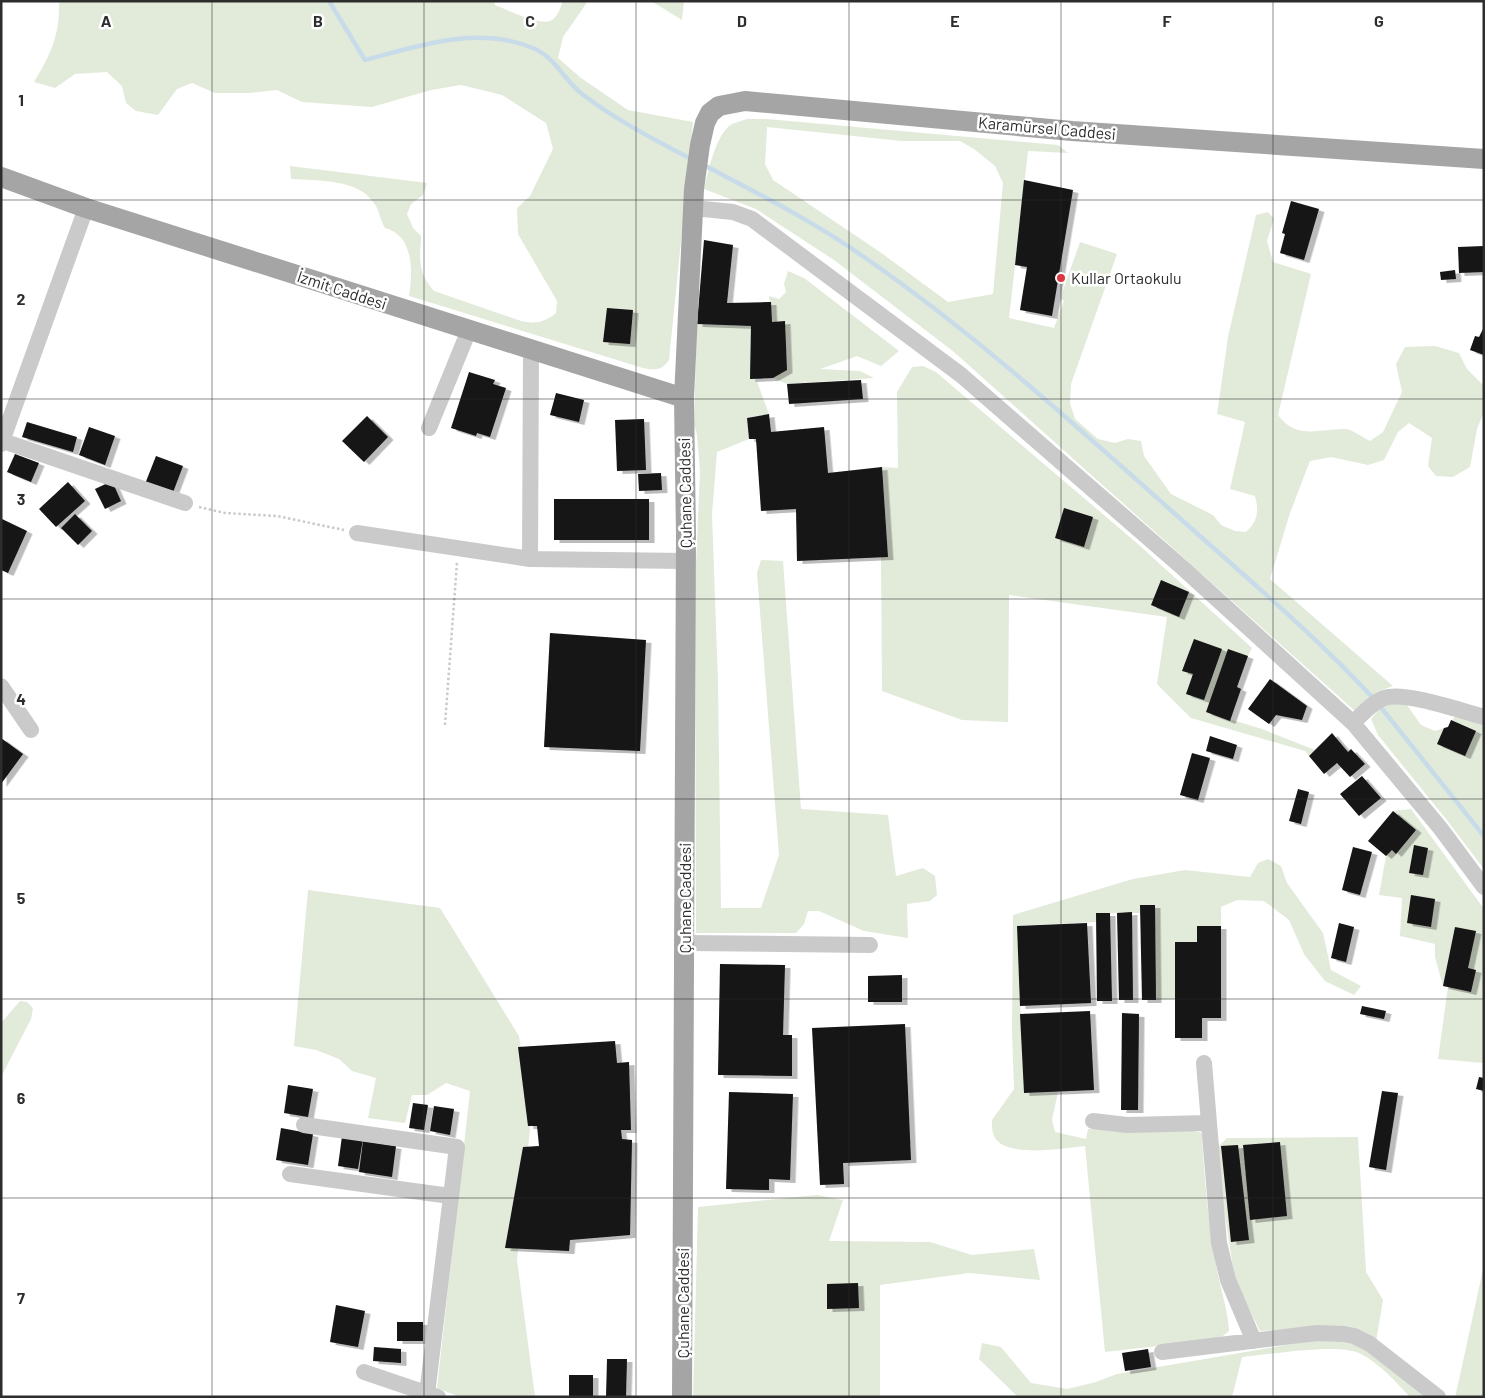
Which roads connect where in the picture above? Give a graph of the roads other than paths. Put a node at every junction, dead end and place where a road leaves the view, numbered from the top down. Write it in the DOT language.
graph roads {
  1 [pos="1484,159"];
  2 [pos="1,177"];
  3 [pos="693,198"];
  4 [pos="86,208"];
  5 [pos="469,330"];
  6 [pos="531,350"];
  7 [pos="684,398"];
  8 [pos="429,428"];
  9 [pos="2,442"];
  10 [pos="185,503"];
  11 [pos="357,533"];
  12 [pos="530,559"];
  13 [pos="686,561"];
  14 [pos="1,686"];
  15 [pos="1484,717"];
  16 [pos="1353,723"];
  17 [pos="31,730"];
  18 [pos="1484,887"];
  19 [pos="685,942"];
  20 [pos="870,945"];
  21 [pos="1204,1063"];
  22 [pos="1093,1121"];
  23 [pos="1207,1123"];
  24 [pos="304,1125"];
  25 [pos="290,1174"];
  26 [pos="450,1196"];
  27 [pos="1254,1341"];
  28 [pos="1162,1352"];
  29 [pos="364,1372"];
  30 [pos="432,1395"];
  31 [pos="682,1397"];
  32 [pos="1438,1397"];
  1 -- 3 [label="main road, Karamürsel Caddesi"];
  2 -- 4 [label="main road, İzmit Caddesi"];
  3 -- 7 [label="main road, Çuhane Caddesi"];
  3 -- 16 [label="street"];
  4 -- 5 [label="main road, İzmit Caddesi"];
  4 -- 9 [label="street"];
  5 -- 6 [label="main road, İzmit Caddesi"];
  5 -- 8 [label="street"];
  6 -- 7 [label="main road, İzmit Caddesi"];
  6 -- 12 [label="street"];
  7 -- 13 [label="main road, Çuhane Caddesi"];
  9 -- 10 [label="street"];
  11 -- 12 [label="street"];
  12 -- 13 [label="street"];
  13 -- 19 [label="main road, Çuhane Caddesi"];
  14 -- 17 [label="street"];
  15 -- 16 [label="street"];
  16 -- 18 [label="street"];
  19 -- 20 [label="street"];
  19 -- 31 [label="main road, Çuhane Caddesi"];
  21 -- 23 [label="street"];
  22 -- 23 [label="street"];
  23 -- 27 [label="street"];
  24 -- 26 [label="street"];
  25 -- 26 [label="street"];
  26 -- 30 [label="street"];
  27 -- 28 [label="street"];
  27 -- 32 [label="street"];
  29 -- 30 [label="street"];
}
